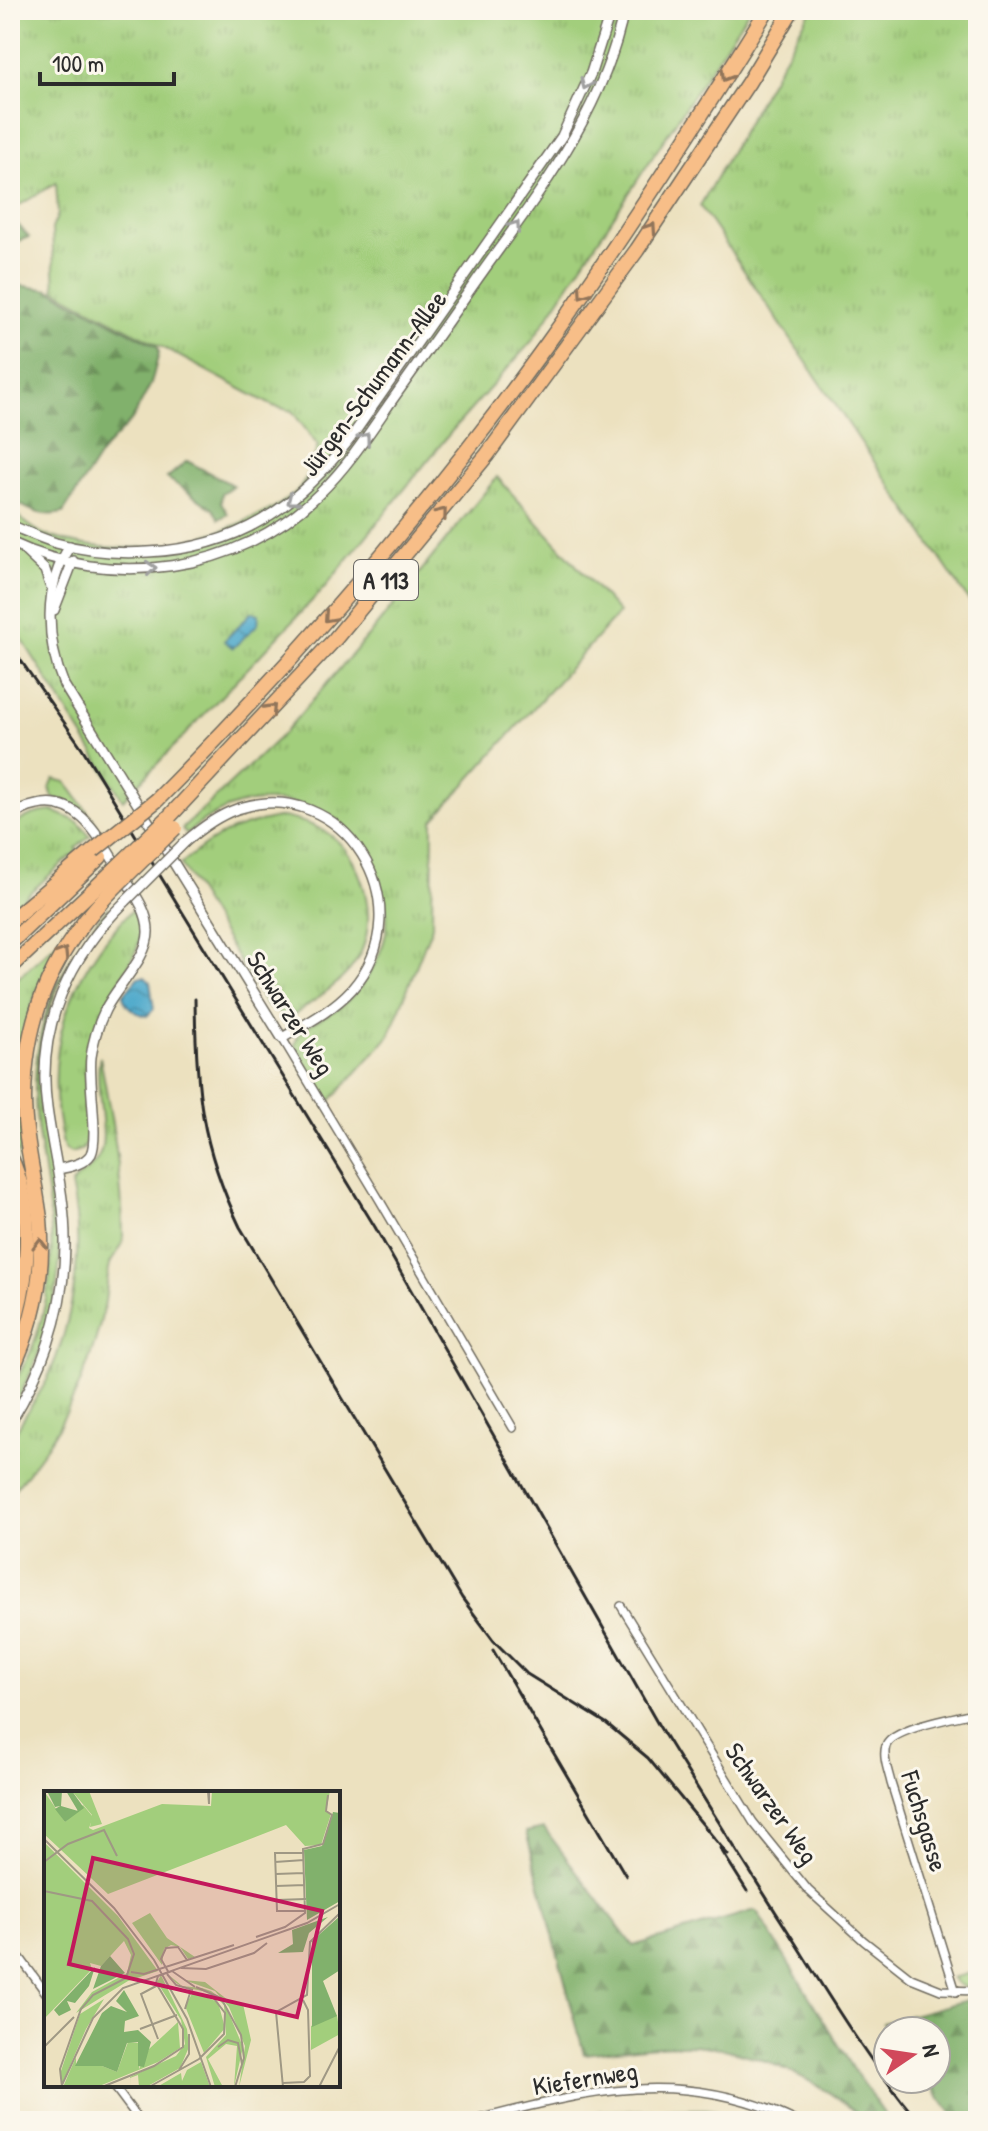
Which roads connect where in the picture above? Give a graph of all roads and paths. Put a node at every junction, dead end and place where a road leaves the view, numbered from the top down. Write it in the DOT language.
graph roads {
  1 [pos="611,10"];
  2 [pos="624,10"];
  3 [pos="767,10"];
  4 [pos="792,10"];
  5 [pos="10,525"];
  6 [pos="10,542"];
  7 [pos="70,546"];
  8 [pos="22,547"];
  9 [pos="60,560"];
  10 [pos="73,564"];
  11 [pos="51,597"];
  12 [pos="51,616"];
  13 [pos="10,819"];
  14 [pos="96,854"];
  15 [pos="114,880"];
  16 [pos="10,921"];
  17 [pos="10,943"];
  18 [pos="10,968"];
  19 [pos="282,1038"];
  20 [pos="10,1156"];
  21 [pos="58,1169"];
  22 [pos="10,1336"];
  23 [pos="10,1374"];
  24 [pos="10,1423"];
  25 [pos="513,1428"];
  26 [pos="621,1606"];
  27 [pos="978,1712"];
  28 [pos="10,1944"];
  29 [pos="44,1990"];
  30 [pos="978,1991"];
  31 [pos="956,1992"];
  32 [pos="114,2087"];
  33 [pos="140,2121"];
  34 [pos="472,2121"];
  35 [pos="796,2121"];
  1 -- 7 [label="street, Jürgen-Schumann-Allee, one-way"];
  10 -- 2 [label="street, Jürgen-Schumann-Allee, one-way"];
  3 -- 14 [label="highway, A 113, one-way, bridge"];
  15 -- 4 [label="highway, A 113, one-way, bridge"];
  5 -- 7 [label="street, Jürgen-Schumann-Allee"];
  6 -- 8 [label="street, Jürgen-Schumann-Allee"];
  7 -- 9 [label="street, Schwarzer Weg"];
  7 -- 10 [label="street"];
  8 -- 9 [label="street, Jürgen-Schumann-Allee"];
  8 -- 11 [label="street"];
  9 -- 10 [label="street, Jürgen-Schumann-Allee"];
  9 -- 11 [label="street, Schwarzer Weg"];
  10 -- 12 [label="street, Schwarzer Weg"];
  11 -- 12 [label="street, Schwarzer Weg"];
  12 -- 19 [label="street, Schwarzer Weg"];
  13 -- 21 [label="street"];
  14 -- 16 [label="highway"];
  14 -- 17 [label="highway"];
  15 -- 18 [label="highway, A 113"];
  23 -- 15 [label="highway, one-way"];
  19 -- 21 [label="street, bridge"];
  19 -- 25 [label="street, Schwarzer Weg"];
  20 -- 22 [label="highway"];
  21 -- 24 [label="street"];
  26 -- 31 [label="street, Schwarzer Weg"];
  27 -- 31 [label="street, Fuchsgasse"];
  28 -- 29 [label="street"];
  30 -- 31 [label="street, Schwarzer Weg"];
  32 -- 33 [label="street"];
  34 -- 35 [label="street, Kiefernweg"];
}
